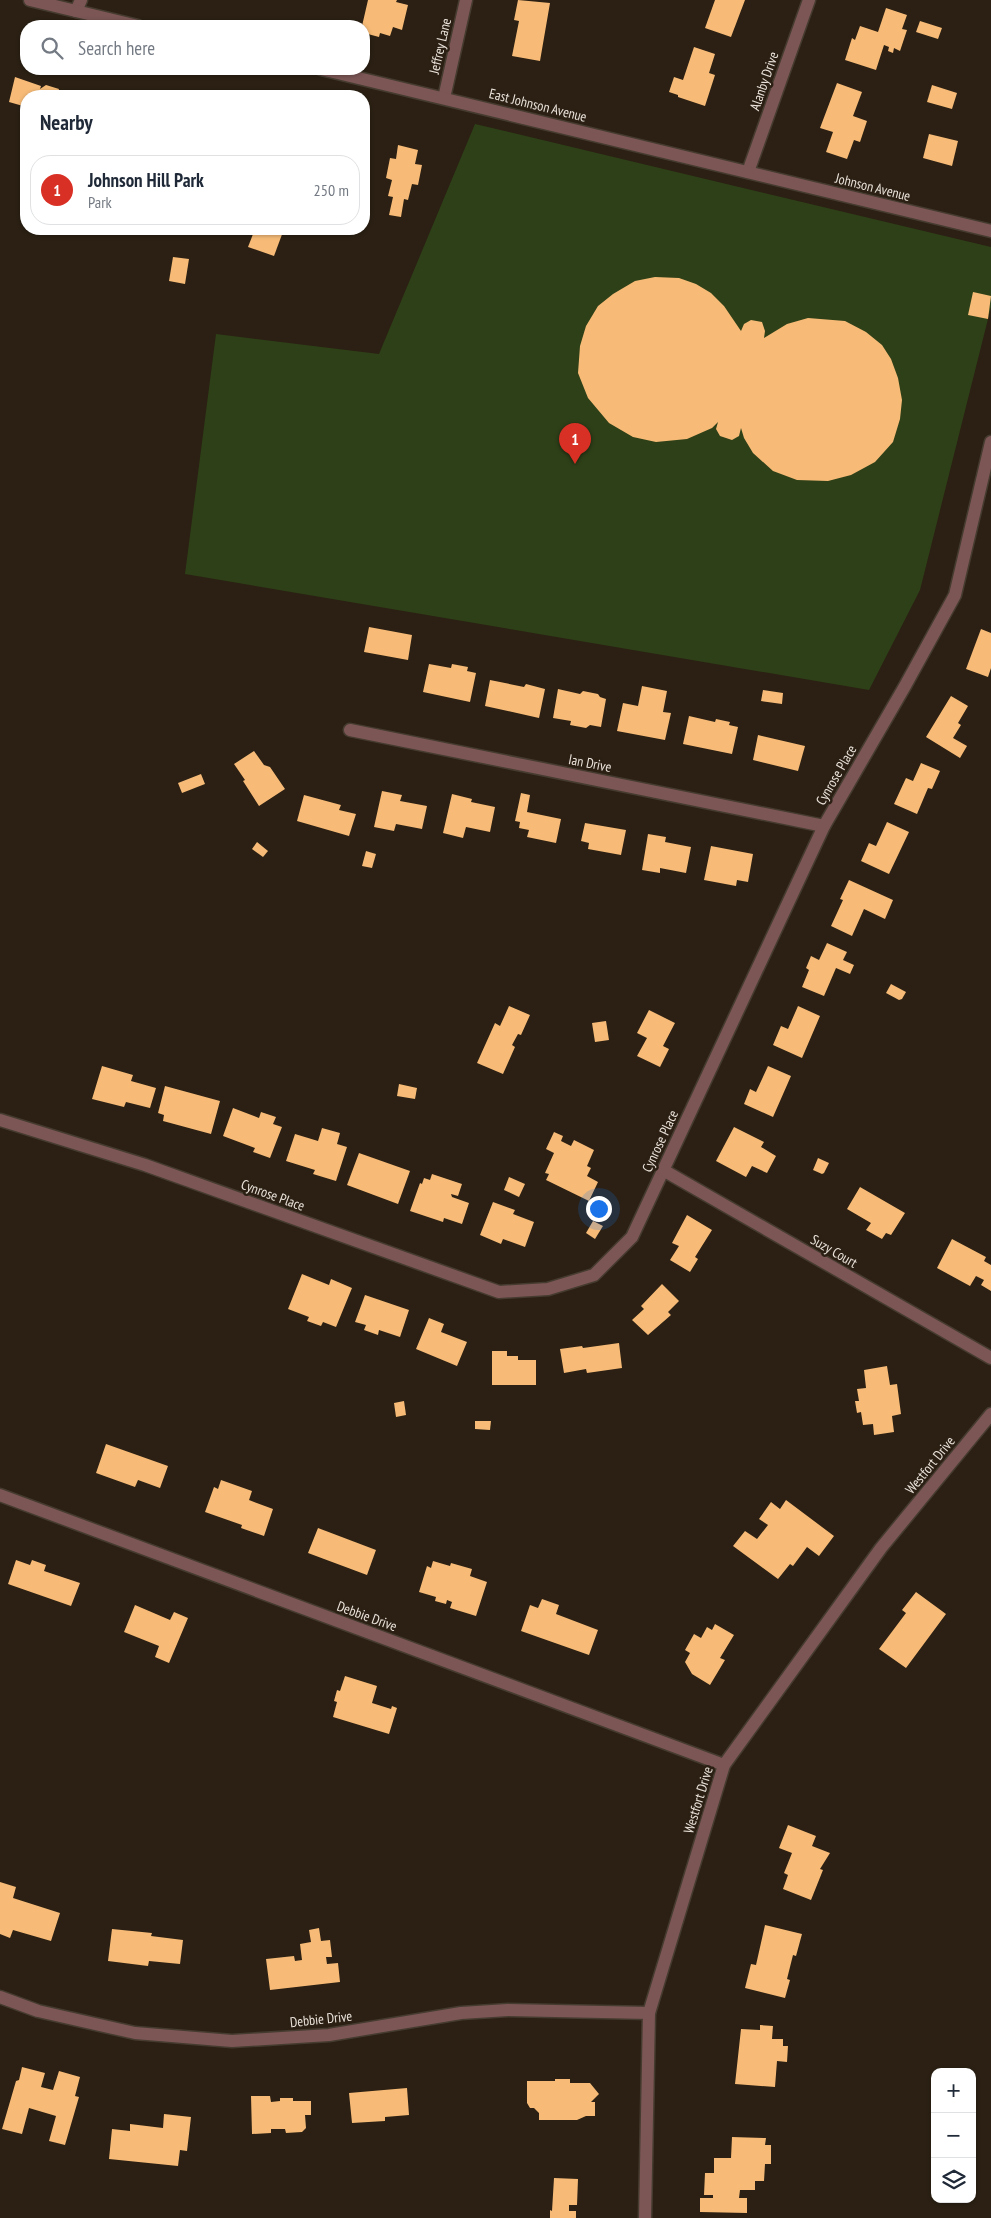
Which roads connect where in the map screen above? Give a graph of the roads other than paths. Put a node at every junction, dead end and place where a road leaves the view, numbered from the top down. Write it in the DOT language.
graph roads {
  1 [pos="30,0"];
  2 [pos="466,0"];
  3 [pos="809,0"];
  4 [pos="78,6"];
  5 [pos="120,20"];
  6 [pos="346,75"];
  7 [pos="444,98"];
  8 [pos="748,172"];
  9 [pos="991,231"];
  10 [pos="991,442"];
  11 [pos="350,730"];
  12 [pos="824,826"];
  13 [pos="0,1120"];
  14 [pos="663,1170"];
  15 [pos="991,1358"];
  16 [pos="991,1414"];
  17 [pos="0,1495"];
  18 [pos="724,1765"];
  19 [pos="0,1998"];
  20 [pos="649,2013"];
  21 [pos="646,2218"];
  1 -- 4 [label="street"];
  2 -- 7 [label="street, Jeffrey Lane"];
  3 -- 8 [label="street, Alanby Drive"];
  4 -- 5 [label="street"];
  6 -- 7 [label="street, East Johnson Avenue"];
  7 -- 8 [label="street, East Johnson Avenue"];
  8 -- 9 [label="street, Johnson Avenue"];
  10 -- 12 [label="street, Cynrose Place"];
  11 -- 12 [label="street, Ian Drive"];
  12 -- 14 [label="street, Cynrose Place"];
  13 -- 14 [label="street, Cynrose Place"];
  14 -- 15 [label="street, Suzy Court"];
  16 -- 18 [label="street, Westfort Drive"];
  17 -- 18 [label="street, Debbie Drive"];
  18 -- 20 [label="street, Westfort Drive"];
  19 -- 20 [label="street, Debbie Drive"];
  20 -- 21 [label="street, Westfort Drive"];
}
